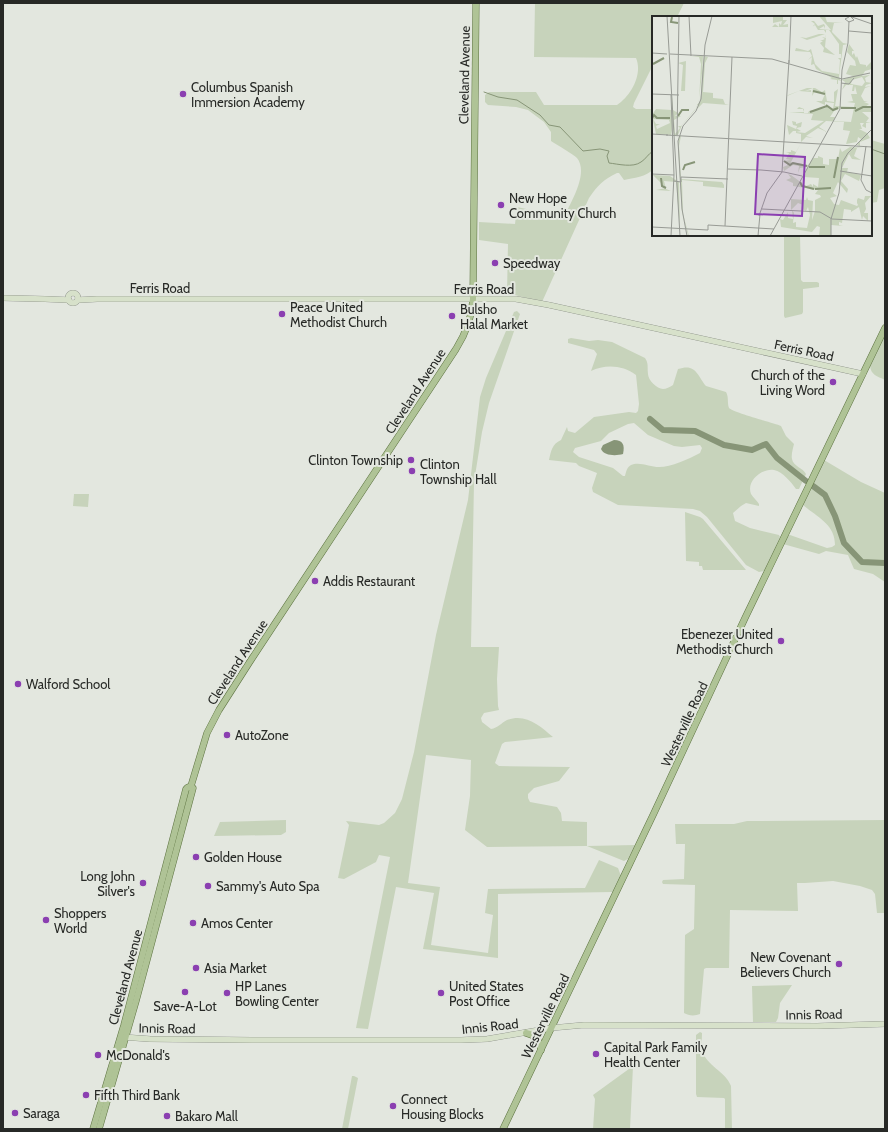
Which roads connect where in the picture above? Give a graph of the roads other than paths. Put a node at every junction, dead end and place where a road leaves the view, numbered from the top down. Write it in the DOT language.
graph roads {
  1 [pos="476,3"];
  2 [pos="3,298"];
  3 [pos="473,299"];
  4 [pos="885,328"];
  5 [pos="863,374"];
  6 [pos="191,786"];
  7 [pos="183,803"];
  8 [pos="186,815"];
  9 [pos="158,899"];
  10 [pos="159,915"];
  11 [pos="142,954"];
  12 [pos="144,971"];
  13 [pos="885,1024"];
  14 [pos="551,1028"];
  15 [pos="526,1033"];
  16 [pos="123,1037"];
  17 [pos="541,1050"];
  18 [pos="105,1087"];
  19 [pos="107,1103"];
  20 [pos="95,1129"];
  21 [pos="503,1129"];
  1 -- 3 [label="main road, Cleveland Avenue"];
  2 -- 3 [label="main road, Ferris Road"];
  3 -- 5 [label="main road, Ferris Road"];
  3 -- 6 [label="main road, Cleveland Avenue"];
  4 -- 5 [label="main road, Westerville Road"];
  5 -- 14 [label="main road, Westerville Road"];
  6 -- 7 [label="main road, Cleveland Avenue"];
  6 -- 8 [label="main road, Cleveland Avenue"];
  7 -- 8 [label="main road"];
  7 -- 9 [label="main road, Cleveland Avenue"];
  8 -- 10 [label="main road, Cleveland Avenue"];
  9 -- 10 [label="main road"];
  9 -- 11 [label="main road, Cleveland Avenue"];
  10 -- 12 [label="main road, Cleveland Avenue"];
  11 -- 12 [label="main road"];
  11 -- 16 [label="main road, Cleveland Avenue"];
  12 -- 16 [label="main road, Cleveland Avenue"];
  13 -- 14 [label="main road, Innis Road"];
  14 -- 15 [label="main road, Innis Road"];
  14 -- 17 [label="main road, Westerville Road"];
  15 -- 16 [label="main road, Innis Road"];
  15 -- 17 [label="main road"];
  16 -- 18 [label="main road, Cleveland Avenue"];
  16 -- 19 [label="main road, Cleveland Avenue"];
  17 -- 21 [label="main road, Westerville Road"];
  18 -- 19 [label="main road"];
  18 -- 20 [label="main road, Cleveland Avenue"];
  19 -- 20 [label="main road, Cleveland Avenue"];
}
